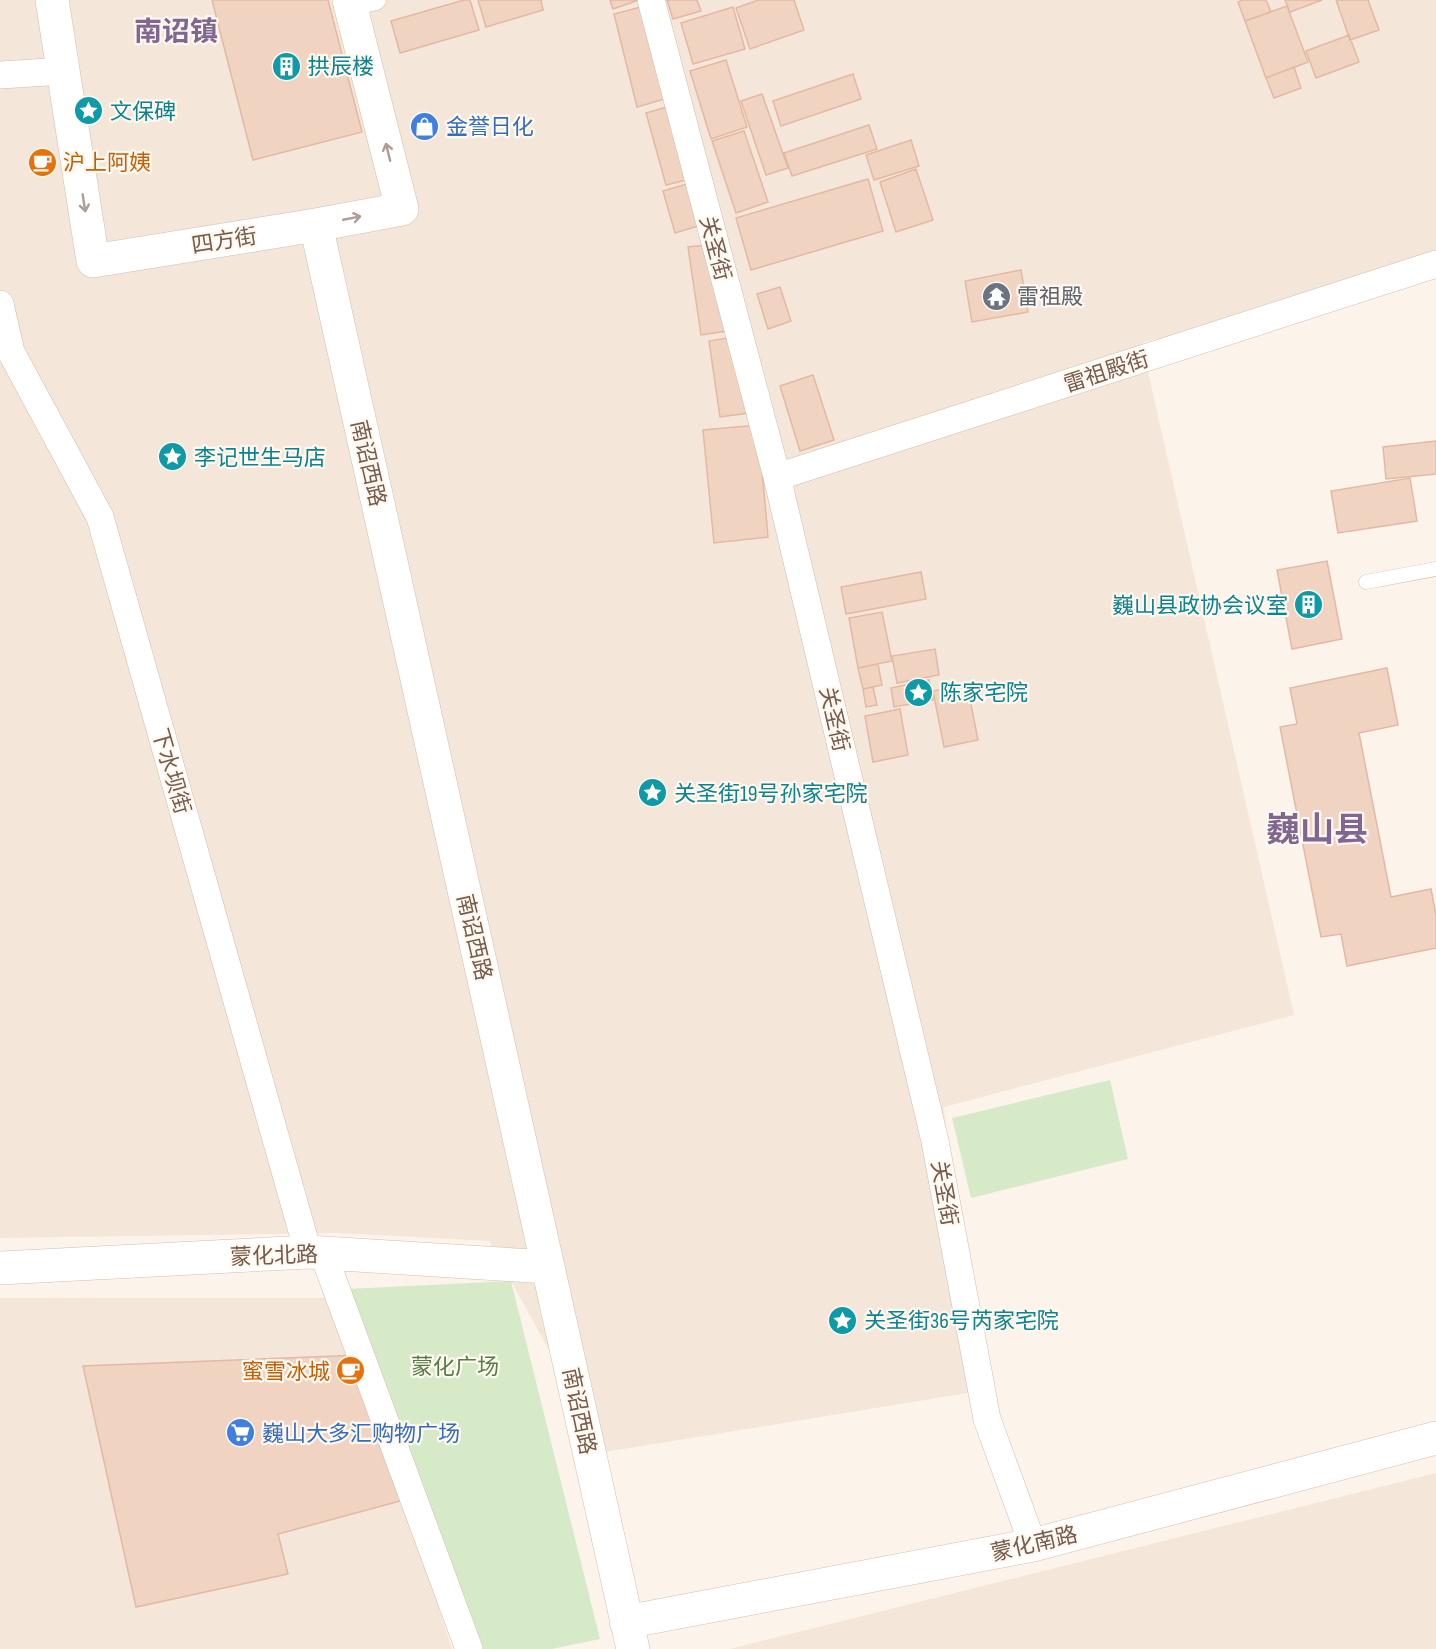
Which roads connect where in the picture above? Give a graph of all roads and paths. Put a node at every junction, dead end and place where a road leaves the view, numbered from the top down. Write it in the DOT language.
graph roads {
  1 [pos="52,0"];
  2 [pos="651,0"];
  3 [pos="358,2"];
  4 [pos="64,71"];
  5 [pos="0,75"];
  6 [pos="316,225"];
  7 [pos="1436,264"];
  8 [pos="0,304"];
  9 [pos="777,477"];
  10 [pos="1436,569"];
  11 [pos="1366,582"];
  12 [pos="316,1253"];
  13 [pos="548,1267"];
  14 [pos="0,1268"];
  15 [pos="1436,1438"];
  16 [pos="1033,1545"];
  17 [pos="630,1635"];
  18 [pos="469,1649"];
  1 -- 4 [label="main road, 四方街"];
  2 -- 9 [label="street, 关圣街"];
  6 -- 3 [label="main road, 四方街, one-way"];
  4 -- 5 [label="street"];
  4 -- 6 [label="main road, 四方街, one-way"];
  6 -- 13 [label="main road, 南诏西路"];
  7 -- 9 [label="street, 雷祖殿街"];
  8 -- 12 [label="street, 下水坝街"];
  9 -- 16 [label="street, 关圣街"];
  10 -- 11 [label="lane"];
  12 -- 13 [label="main road, 蒙化北路"];
  12 -- 14 [label="main road, 蒙化北路"];
  12 -- 18 [label="street, 下水坝街"];
  13 -- 17 [label="main road, 南诏西路"];
  15 -- 16 [label="main road, 蒙化南路"];
  16 -- 17 [label="main road, 蒙化南路"];
}
